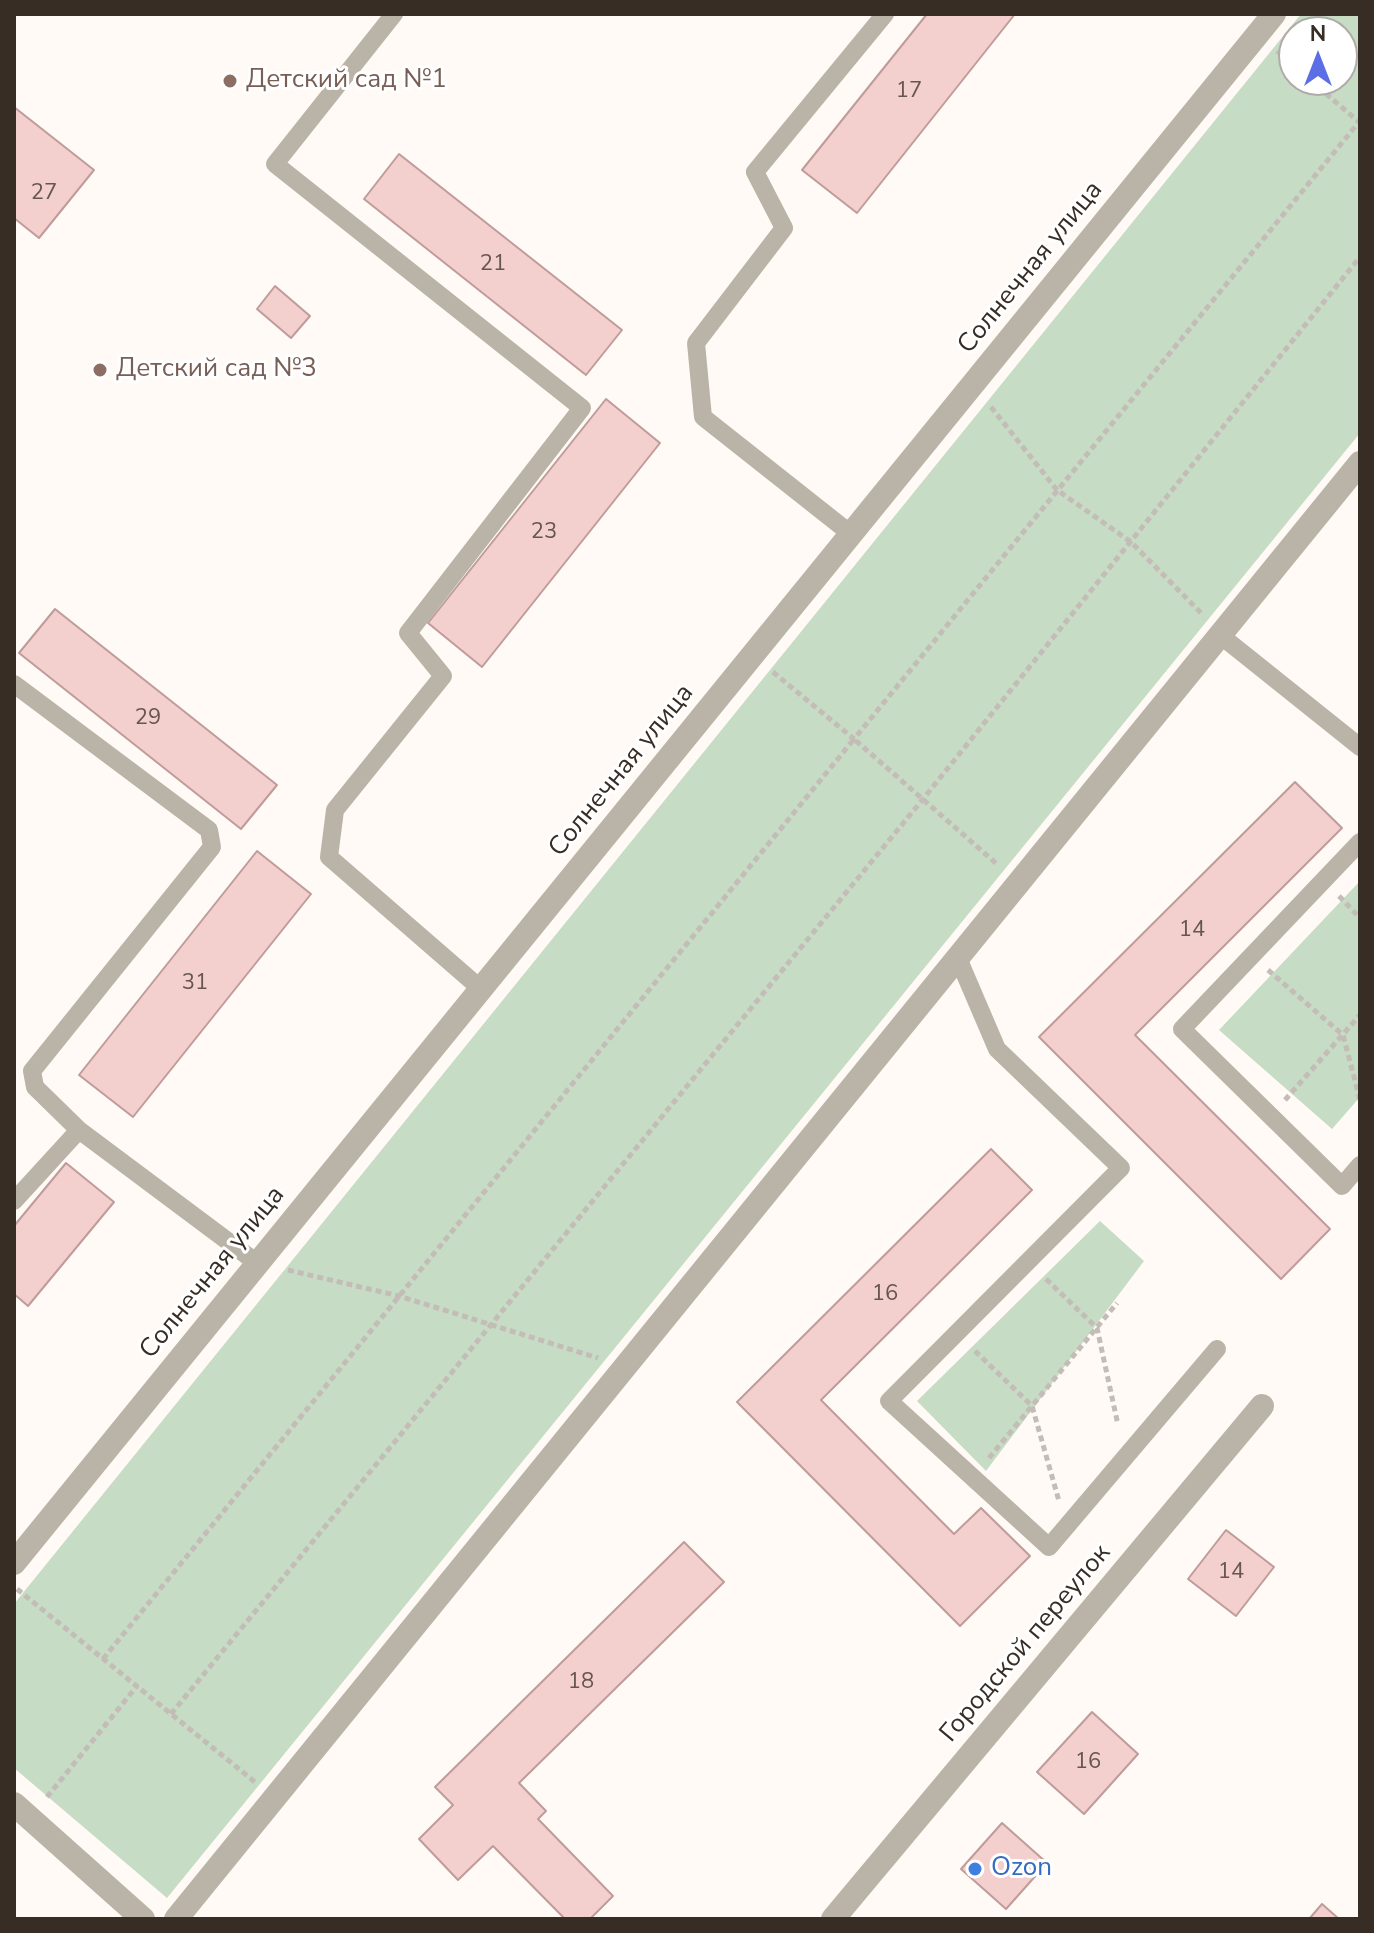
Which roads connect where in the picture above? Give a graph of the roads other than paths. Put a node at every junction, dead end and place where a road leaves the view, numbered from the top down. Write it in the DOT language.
graph roads {
  1 [pos="394,14"];
  2 [pos="885,14"];
  3 [pos="1274,14"];
  4 [pos="1360,463"];
  5 [pos="851,534"];
  6 [pos="1220,635"];
  7 [pos="14,684"];
  8 [pos="1360,747"];
  9 [pos="1360,842"];
  10 [pos="958,958"];
  11 [pos="481,989"];
  12 [pos="79,1130"];
  13 [pos="1360,1165"];
  14 [pos="14,1201"];
  15 [pos="257,1263"];
  16 [pos="1217,1349"];
  17 [pos="1262,1406"];
  18 [pos="14,1563"];
  19 [pos="14,1804"];
  20 [pos="143,1919"];
  21 [pos="176,1919"];
  22 [pos="833,1919"];
  1 -- 11 [label="lane"];
  2 -- 5 [label="lane"];
  3 -- 5 [label="street, Солнечная улица"];
  4 -- 6 [label="street"];
  5 -- 11 [label="street, Солнечная улица"];
  6 -- 8 [label="lane"];
  6 -- 10 [label="street"];
  7 -- 12 [label="lane"];
  9 -- 13 [label="lane"];
  10 -- 16 [label="lane"];
  10 -- 21 [label="street"];
  11 -- 15 [label="street, Солнечная улица"];
  12 -- 14 [label="lane"];
  12 -- 15 [label="lane"];
  15 -- 18 [label="street, Солнечная улица"];
  17 -- 22 [label="street, Городской переулок"];
  19 -- 20 [label="street"];
}
